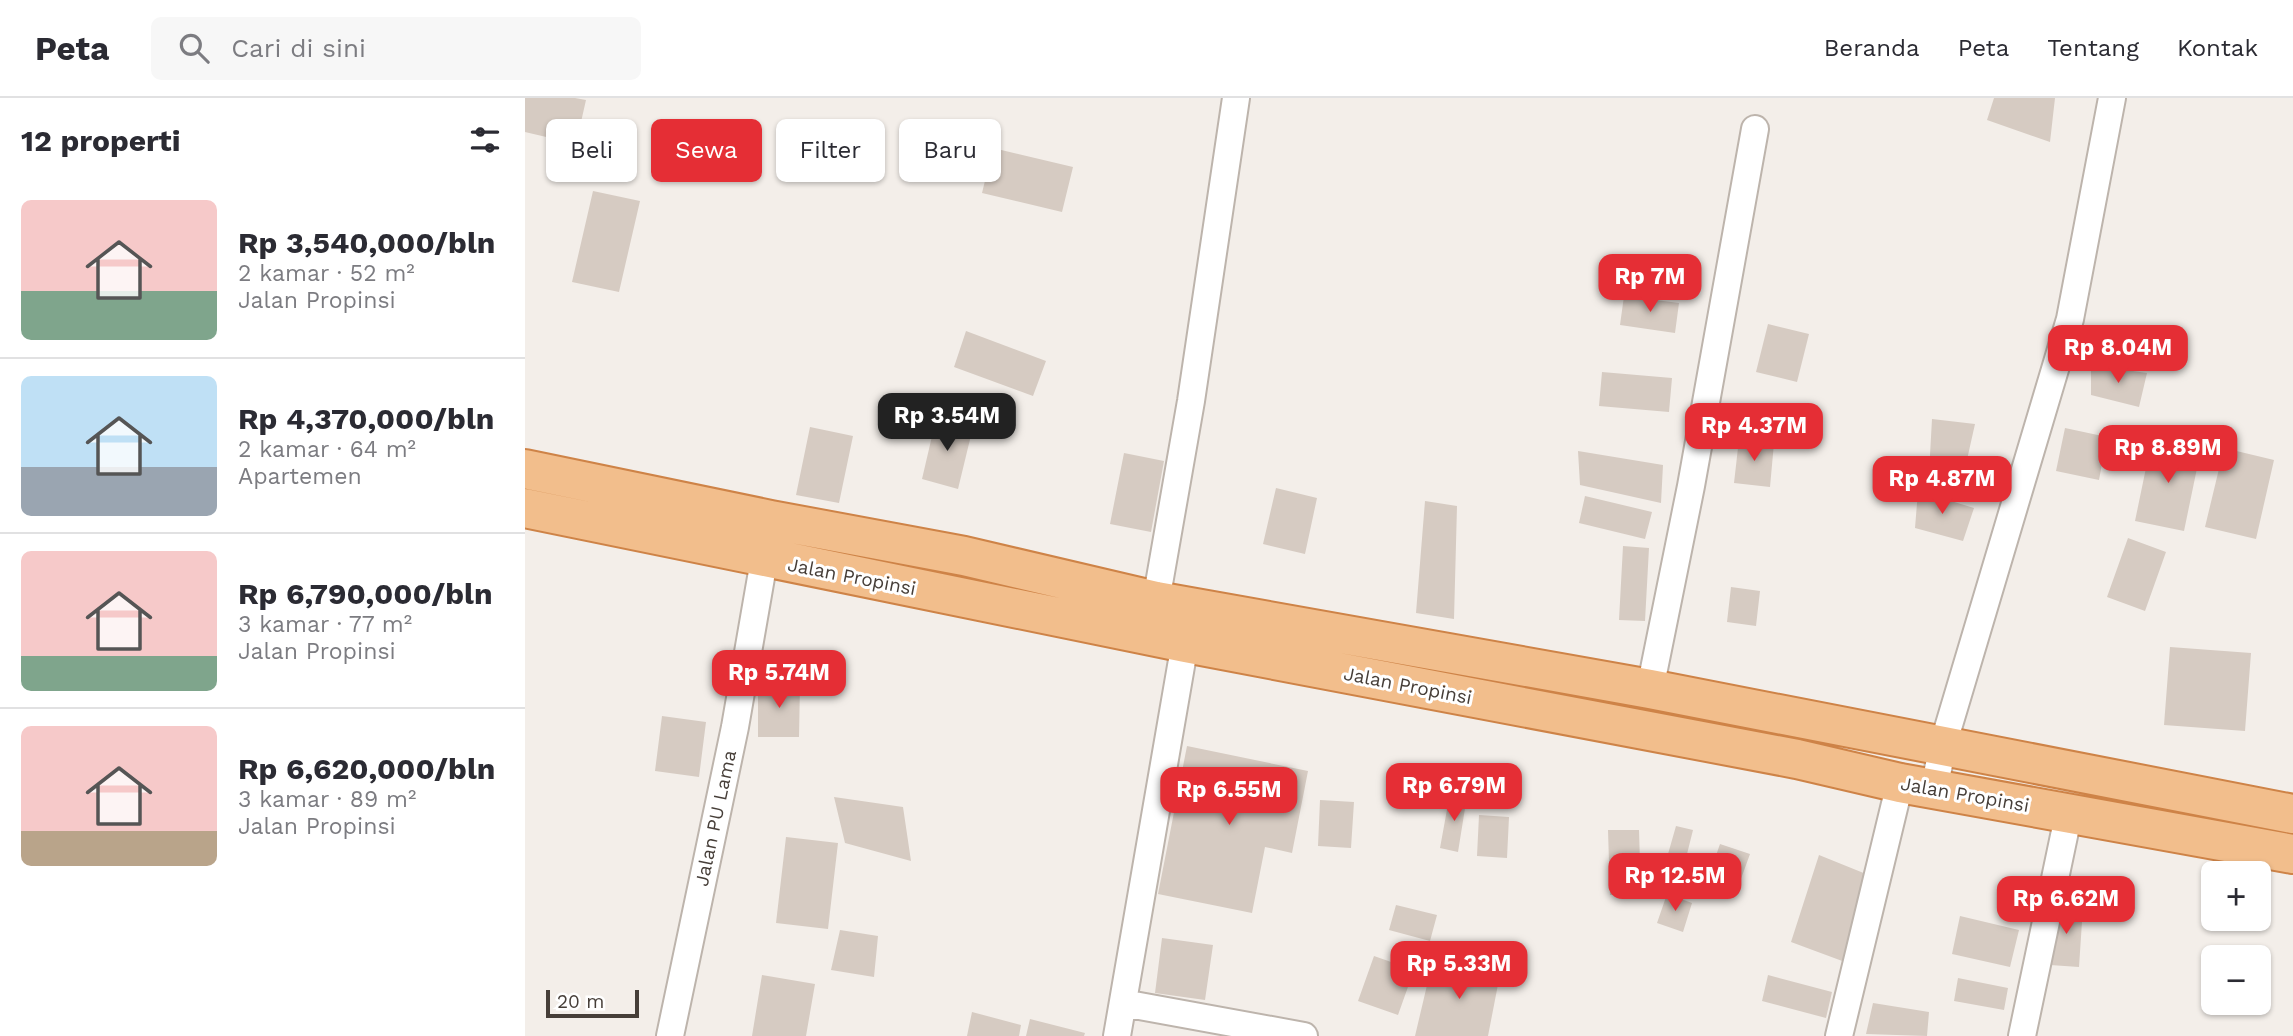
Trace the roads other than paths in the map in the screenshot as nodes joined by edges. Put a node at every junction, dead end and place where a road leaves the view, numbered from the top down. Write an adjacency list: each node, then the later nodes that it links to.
1 (1235, 98): 8 (street)
2 (2112, 98): 11 (street)
3 (1755, 129): 10 (street)
4 (525, 469): 6 (highway)
5 (525, 508): 7 (highway, Jalan Propinsi)
6 (771, 520): 7 (street, Jalan PU Lama); 8 (highway)
7 (764, 558): 9 (highway, Jalan Propinsi); 17 (street, Jalan PU Lama)
8 (1156, 601): 10 (highway)
9 (1185, 643): 12 (highway, Jalan Propinsi); 16 (street)
10 (1650, 689): 11 (highway)
11 (1943, 745): 12 (street); 14 (highway)
12 (1917, 786): 13 (highway, Jalan Propinsi); 20 (street)
13 (2069, 812): 15 (highway, Jalan Propinsi); 21 (street)
14 (2293, 814)
15 (2293, 854)
16 (1123, 1003): 18 (street); 19 (street)
17 (670, 1036)
18 (1117, 1036)
19 (1304, 1036)
20 (1839, 1036)
21 (2022, 1036)

